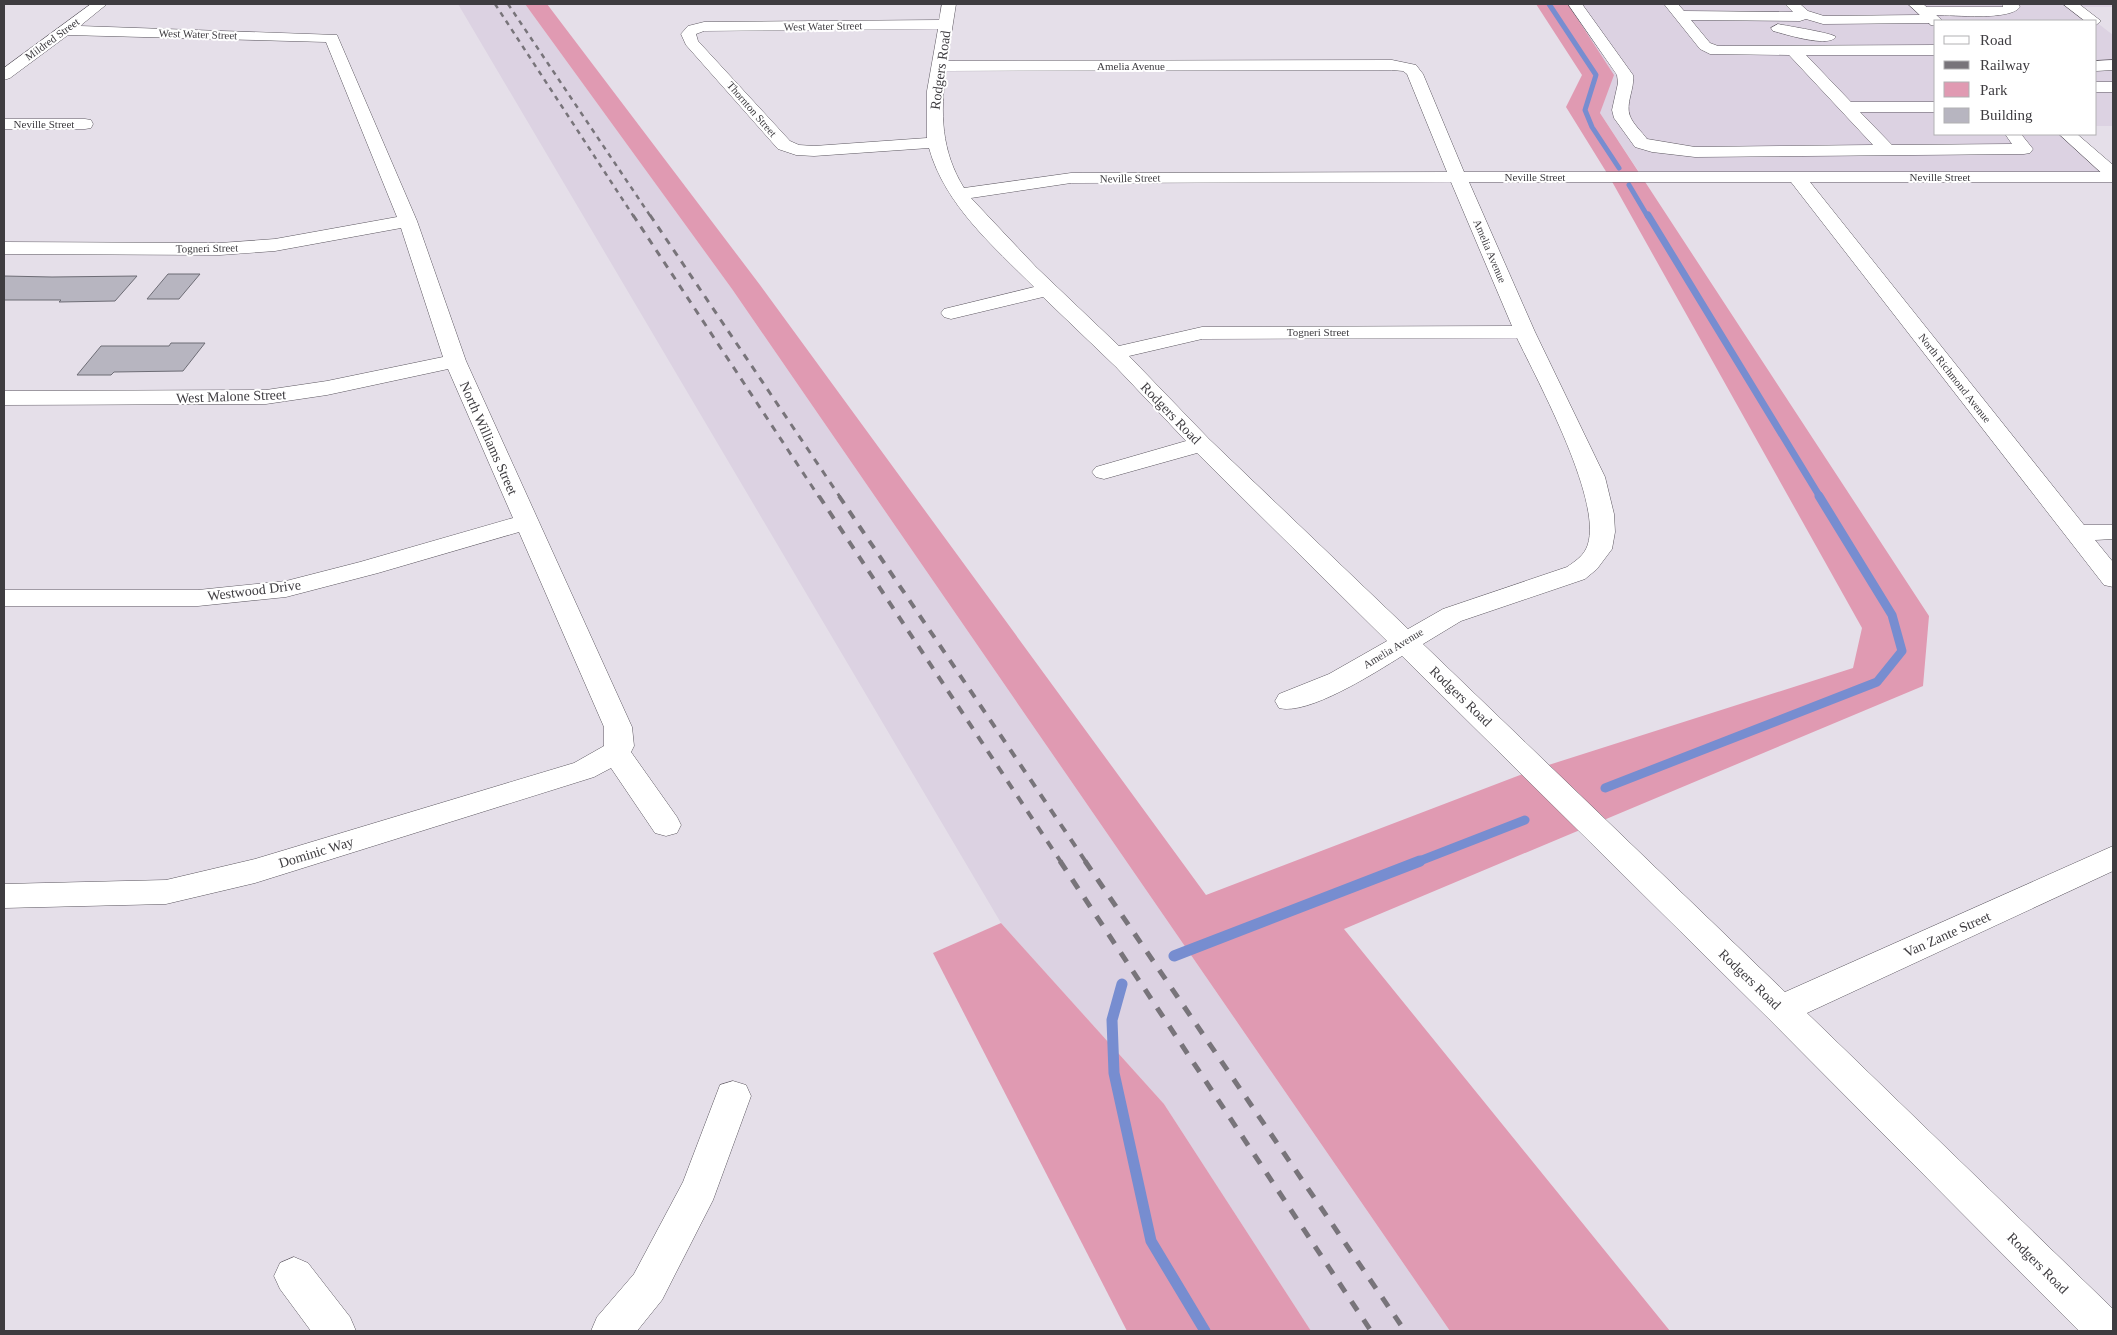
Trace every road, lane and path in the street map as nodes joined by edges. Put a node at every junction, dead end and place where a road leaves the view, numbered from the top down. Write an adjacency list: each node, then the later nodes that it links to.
1 (100, 4): 16 (street, Mildred Street)
2 (1576, 4): 34 (street)
3 (1792, 4): 10 (street)
4 (2009, 4): 6 (street)
5 (2070, 4): 12 (street)
6 (1968, 8): 9 (street); 11 (street)
7 (1675, 9): 13 (street); 15 (street)
8 (947, 14): 14 (street, West Water Street); 22 (street, Rodgers Road)
9 (1926, 14): 10 (street)
10 (1810, 18): 13 (street)
11 (1984, 20)
12 (2092, 20)
13 (1774, 22): 15 (street); 18 (street)
14 (699, 27): 33 (street, Thornton Street)
15 (1691, 29): 20 (street)
16 (64, 30): 17 (street, West Water Street); 24 (street, Mildred Street)
17 (332, 38): 39 (street, North Williams Street)
18 (1904, 50): 19 (street); 20 (street)
19 (1929, 50)
20 (1793, 51): 27 (street)
21 (2113, 65): 23 (street)
22 (940, 66): 33 (street, Rodgers Road); 36 (street, Amelia Avenue)
23 (2097, 66)
24 (4, 75)
25 (2097, 87): 26 (street)
26 (2113, 87)
27 (1846, 107): 28 (street); 34 (street)
28 (1934, 107)
29 (4, 124): 30 (street, Neville Street)
30 (85, 124)
31 (2014, 135): 34 (street)
32 (2067, 135): 35 (street)
33 (936, 142): 38 (street, Rodgers Road)
34 (1887, 150)
35 (2113, 175): 37 (street, Neville Street)
36 (1458, 177): 37 (street, Neville Street); 38 (street, Neville Street); 43 (street, Amelia Avenue)
37 (1798, 178): 51 (street, North Richmond Avenue)
38 (959, 194): 41 (street, Rodgers Road)
39 (408, 221): 40 (street, Togneri Street); 45 (street, North Williams Street)
40 (4, 248)
41 (1047, 290): 42 (street); 44 (street, Rodgers Road)
42 (951, 312)
43 (1525, 332): 44 (street, Togneri Street); 54 (street, Amelia Avenue)
44 (1114, 353): 47 (street, Rodgers Road)
45 (454, 361): 46 (street, West Malone Street); 49 (street, North Williams Street)
46 (4, 398)
47 (1202, 444): 48 (street); 54 (street, Rodgers Road)
48 (1104, 472)
49 (526, 522): 53 (street, Westwood Drive); 56 (street, North Williams Street)
50 (2113, 532): 51 (street)
51 (2077, 533): 52 (street, North Richmond Avenue)
52 (2113, 579)
53 (4, 598)
54 (1404, 641): 55 (street, Amelia Avenue); 60 (street, Rodgers Road)
55 (1289, 701)
56 (616, 753): 57 (street); 59 (street, Dominic Way)
57 (666, 825)
58 (2113, 858): 60 (street, Van Zante Street)
59 (4, 896)
60 (1781, 1009): 65 (street, Rodgers Road)
61 (733, 1096): 64 (street)
62 (294, 1276): 63 (street)
63 (336, 1331)
64 (611, 1331)
65 (2107, 1331)

